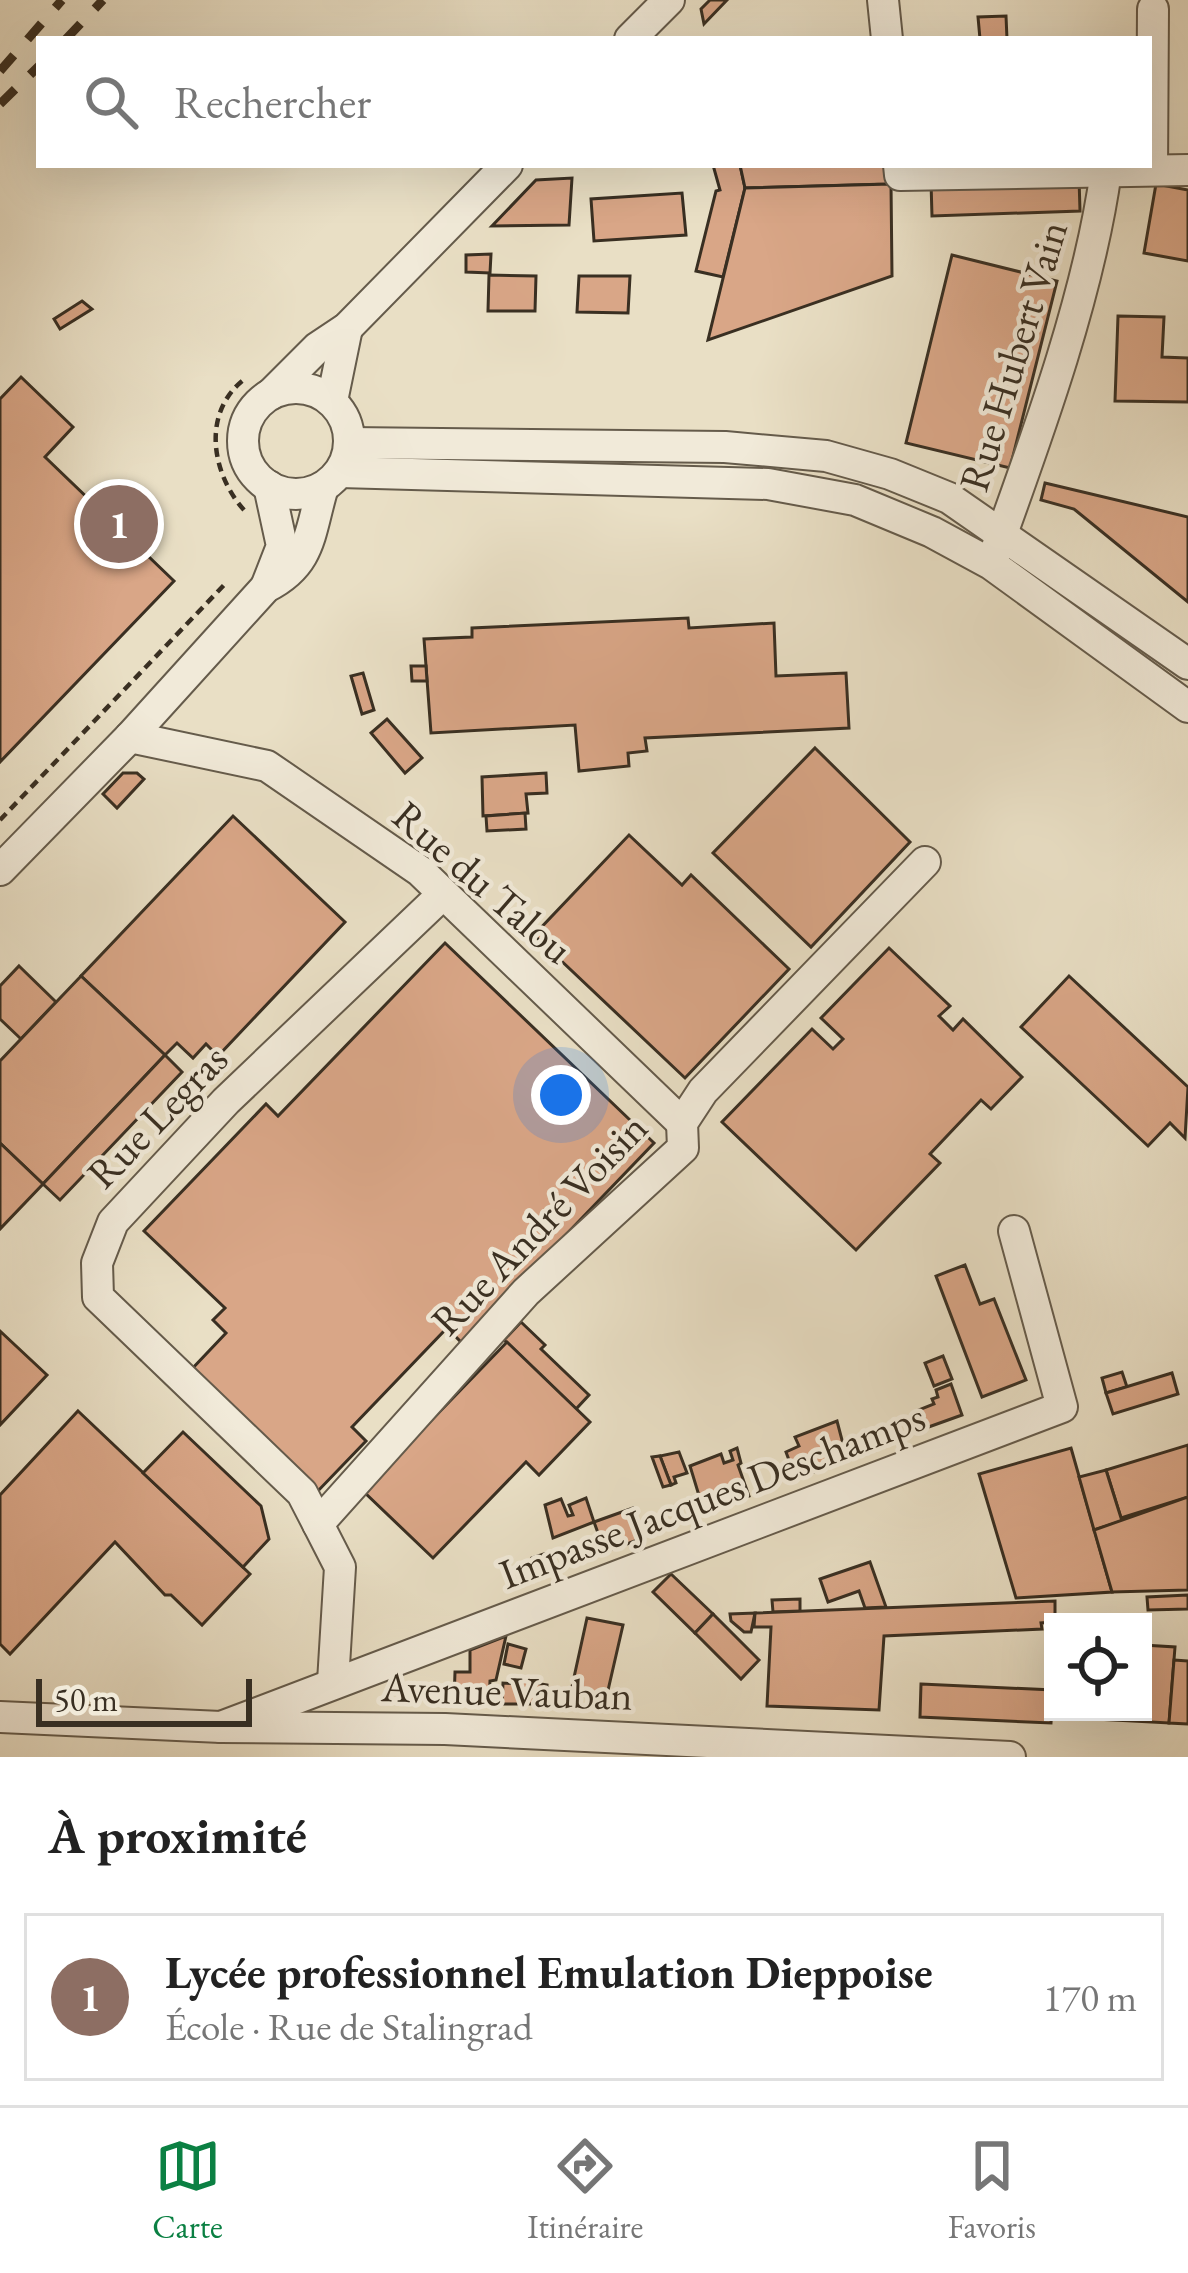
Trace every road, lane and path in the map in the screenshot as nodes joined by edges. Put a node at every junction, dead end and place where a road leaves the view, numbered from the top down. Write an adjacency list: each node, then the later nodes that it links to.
1 (669, 0): 4 (street)
2 (883, 0): 5 (street)
3 (1153, 9): 8 (street)
4 (633, 36)
5 (886, 36)
6 (504, 168): 11 (street)
7 (899, 168): 10 (street)
8 (1153, 170): 9 (street); 10 (street)
9 (1188, 170)
10 (1106, 171): 17 (street, Rue Hubert Vain)
11 (347, 328): 12 (street); 13 (street)
12 (263, 382): 13 (street); 15 (street); 16 (path)
13 (332, 401): 14 (street)
14 (337, 467): 15 (street); 17 (street); 18 (street); 20 (street)
15 (269, 486): 20 (street)
16 (246, 513)
17 (1002, 534): 18 (street, Rue Hubert Vain); 21 (street)
18 (991, 564): 22 (street)
19 (236, 573): 24 (path)
20 (266, 587): 23 (street)
21 (1188, 664)
22 (1188, 707)
23 (130, 737): 26 (street); 27 (street, Rue du Talou)
24 (0, 820)
25 (925, 862): 28 (street, Rue André Voisin)
26 (0, 870)
27 (443, 894): 28 (street, Rue du Talou); 30 (street, Rue Legras)
28 (682, 1123): 30 (street, Rue André Voisin)
29 (1014, 1231): 31 (street, Impasse Jacques Deschamps)
30 (318, 1524): 31 (street)
31 (333, 1682): 33 (street, Impasse Jacques Deschamps)
32 (0, 1717): 33 (street, Avenue Vauban)
33 (220, 1742): 34 (street, Avenue Vauban)
34 (444, 1743): 35 (street, Avenue Vauban)
35 (887, 1754): 36 (street, Avenue Vauban)
36 (975, 1756): 37 (street, Avenue Vauban)
37 (1010, 1757)

